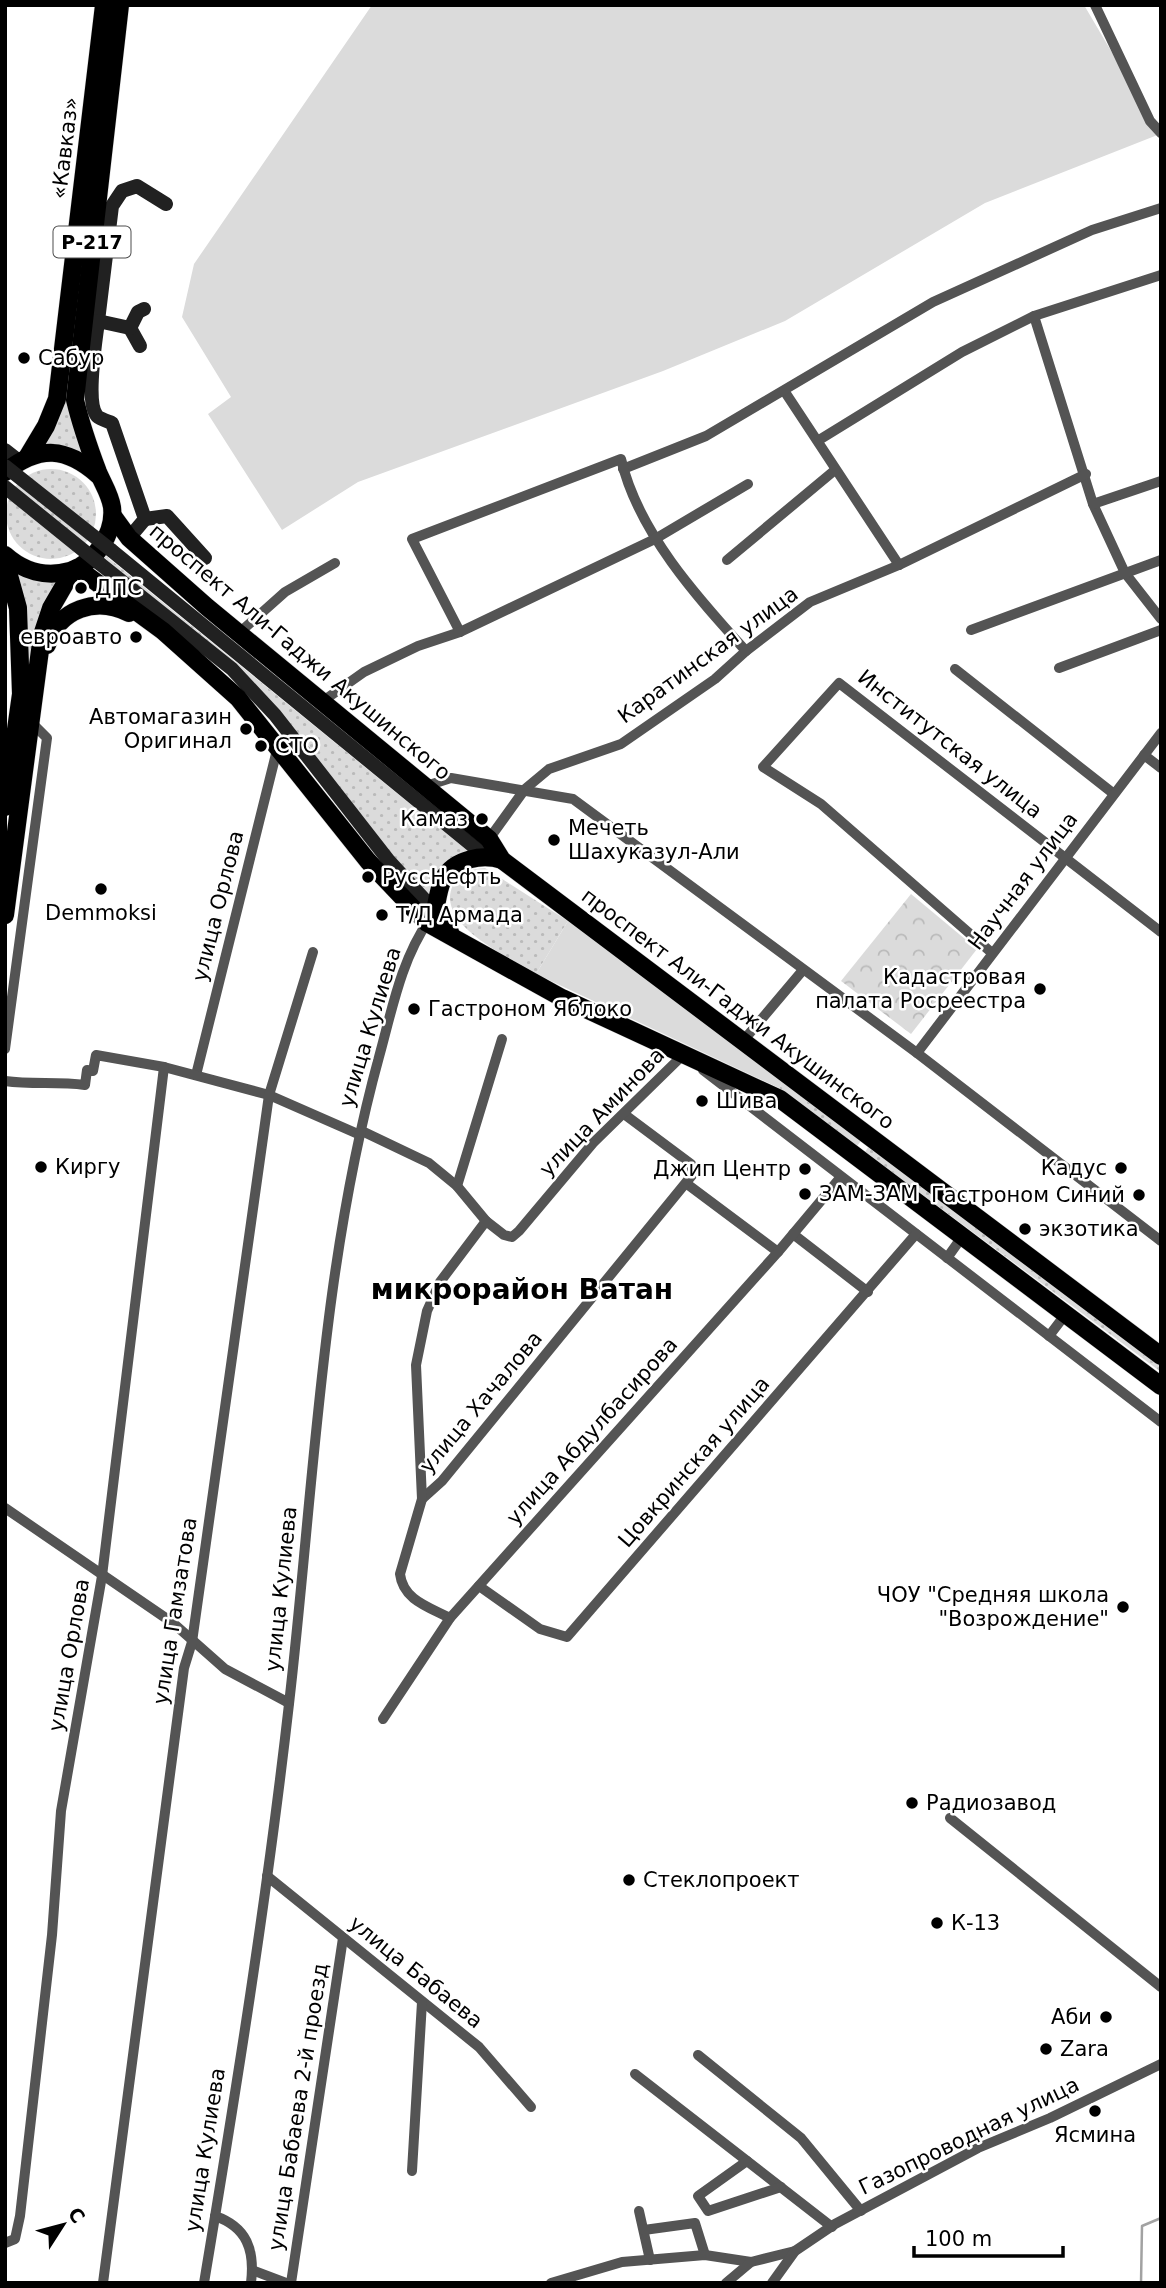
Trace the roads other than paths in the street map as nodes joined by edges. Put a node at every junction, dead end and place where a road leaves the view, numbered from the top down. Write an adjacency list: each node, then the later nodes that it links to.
1 (104, 5): 15 (highway, «Кавказ» / Р-217)
2 (120, 5): 19 (highway, Р-217)
3 (1095, 5): 4 (street)
4 (1160, 133)
5 (166, 204): 10 (main road)
6 (1161, 208): 13 (street)
7 (1161, 275): 9 (street)
8 (144, 309): 11 (main road)
9 (1034, 316): 14 (street); 18 (street)
10 (98, 321): 11 (main road); 25 (main road)
11 (130, 328): 12 (main road)
12 (140, 346)
13 (785, 392): 14 (street); 16 (street)
14 (819, 440): 17 (street)
15 (13, 461): 19 (highway); 58 (main road, bridge)
16 (623, 469): 27 (street); 41 (street)
17 (835, 470): 30 (street); 34 (street)
18 (1086, 474): 23 (street); 34 (street, Каратинская улица)
19 (100, 476): 24 (highway, Р-217)
20 (1161, 481): 23 (street)
21 (748, 484): 27 (street)
22 (5, 488): 61 (main road, bridge)
23 (1093, 504): 36 (street)
24 (113, 516): 26 (highway, проспект Али-Гаджи Акушинского); 35 (highway)
25 (145, 519): 26 (main road); 29 (main road)
26 (129, 538): 42 (highway, проспект Али-Гаджи Акушинского)
27 (655, 539): 41 (street); 43 (street)
28 (5, 555): 35 (highway)
29 (205, 558)
30 (727, 560)
31 (1161, 560): 36 (street)
32 (5, 561): 48 (highway)
33 (335, 563): 42 (street)
34 (899, 565): 43 (street, Каратинская улица)
35 (75, 569): 40 (highway); 46 (highway)
36 (1125, 573): 37 (street); 38 (street)
37 (1161, 619)
38 (971, 630)
39 (1161, 630): 44 (street)
40 (163, 631): 46 (highway); 50 (highway)
41 (460, 632): 47 (street)
42 (239, 633): 47 (highway, проспект Али-Гаджи Акушинского)
43 (746, 650): 55 (street, Каратинская улица)
44 (1059, 668)
45 (955, 669): 56 (street)
46 (36, 678): 48 (highway)
47 (323, 701): 54 (highway, проспект Али-Гаджи Акушинского)
48 (18, 719): 51 (highway); 60 (highway); 68 (street)
49 (1161, 733): 52 (street, Научная улица)
50 (278, 746): 61 (highway); 72 (street, улица Орлова)
51 (9, 749): 57 (highway)
52 (1144, 755): 53 (street); 56 (street, Научная улица)
53 (1161, 768)
54 (426, 786): 55 (street); 58 (highway, проспект Али-Гаджи Акушинского)
55 (526, 789): 58 (street, Каратинская улица); 65 (street)
56 (1114, 794): 59 (street, Научная улица)
57 (5, 807)
58 (487, 847): 61 (highway); 67 (highway, проспект Али-Гаджи Акушинского)
59 (1065, 857): 62 (street, Институтская улица); 64 (street, Научная улица); 64 (street, Институтская улица)
60 (5, 915)
61 (431, 917): 70 (highway); 77 (street, улица Кулиева)
62 (1161, 932)
63 (313, 952): 74 (street, улица Гамзатова)
64 (992, 953): 69 (street, Научная улица)
65 (803, 970): 67 (street); 69 (street)
66 (502, 1039): 81 (street)
67 (743, 1041): 76 (highway, проспект Али-Гаджи Акушинского)
68 (5, 1049)
69 (917, 1054): 86 (street)
70 (684, 1055): 75 (street, улица Аминова); 78 (highway); 79 (street)
71 (164, 1067): 72 (street); 73 (street); 97 (street, улица Орлова)
72 (196, 1075): 74 (street)
73 (5, 1081)
74 (269, 1095): 77 (street); 100 (street, улица Гамзатова)
75 (624, 1114): 80 (street, улица Хачалова); 82 (street, улица Аминова)
76 (866, 1133): 78 (highway); 92 (highway, проспект Али-Гаджи Акушинского)
77 (358, 1134): 81 (street); 101 (street, улица Кулиева)
78 (851, 1153): 85 (highway)
79 (840, 1178): 83 (street, улица Абдулбасирова); 84 (street)
80 (687, 1184): 87 (street); 95 (street, улица Хачалова)
81 (457, 1186): 82 (street)
82 (486, 1221): 95 (street)
83 (793, 1234): 87 (street, улица Абдулбасирова); 89 (street)
84 (916, 1234): 88 (street); 89 (street, Цовкринская улица)
85 (962, 1237): 88 (street); 90 (highway)
86 (1161, 1241)
87 (778, 1252): 98 (street, улица Абдулбасирова)
88 (947, 1258): 91 (street)
89 (868, 1292): 98 (street, Цовкринская улица)
90 (1065, 1315): 91 (street); 93 (highway)
91 (1049, 1336): 94 (street)
92 (1161, 1356)
93 (1161, 1386)
94 (1161, 1422)
95 (422, 1499): 99 (street)
96 (5, 1508): 97 (street)
97 (102, 1576): 100 (street); 120 (street, улица Орлова)
98 (479, 1586): 99 (street, улица Абдулбасирова)
99 (450, 1618): 102 (street, улица Абдулбасирова)
100 (191, 1642): 101 (street); 126 (street, улица Гамзатова)
101 (289, 1703): 104 (street, улица Кулиева)
102 (383, 1719)
103 (950, 1818): 106 (street)
104 (267, 1876): 105 (street, улица Бабаева); 117 (street, улица Кулиева)
105 (343, 1938): 107 (street, улица Бабаева); 129 (street, улица Бабаева 2-й проезд)
106 (1161, 1987)
107 (422, 2002): 111 (street, улица Бабаева); 113 (street)
108 (698, 2055): 115 (street)
109 (1161, 2064): 115 (street, Газопроводная улица)
110 (635, 2074): 112 (street)
111 (531, 2107)
112 (747, 2161): 114 (street); 114 (street)
113 (412, 2171)
114 (781, 2188): 118 (street)
115 (861, 2210): 118 (street, Газопроводная улица)
116 (639, 2211): 119 (street)
117 (215, 2216): 125 (street); 127 (street, улица Кулиева)
118 (832, 2227): 121 (street, Газопроводная улица)
119 (643, 2230): 122 (street); 123 (street)
120 (5, 2243)
121 (795, 2251): 124 (street); 132 (street, Газопроводная улица)
122 (705, 2255): 123 (street); 124 (street)
123 (650, 2260): 130 (street)
124 (751, 2262): 131 (street)
125 (252, 2270): 128 (street); 129 (street)
126 (103, 2283)
127 (204, 2283)
128 (251, 2283)
129 (289, 2283)
130 (551, 2283)
131 (726, 2283)
132 (772, 2283)

